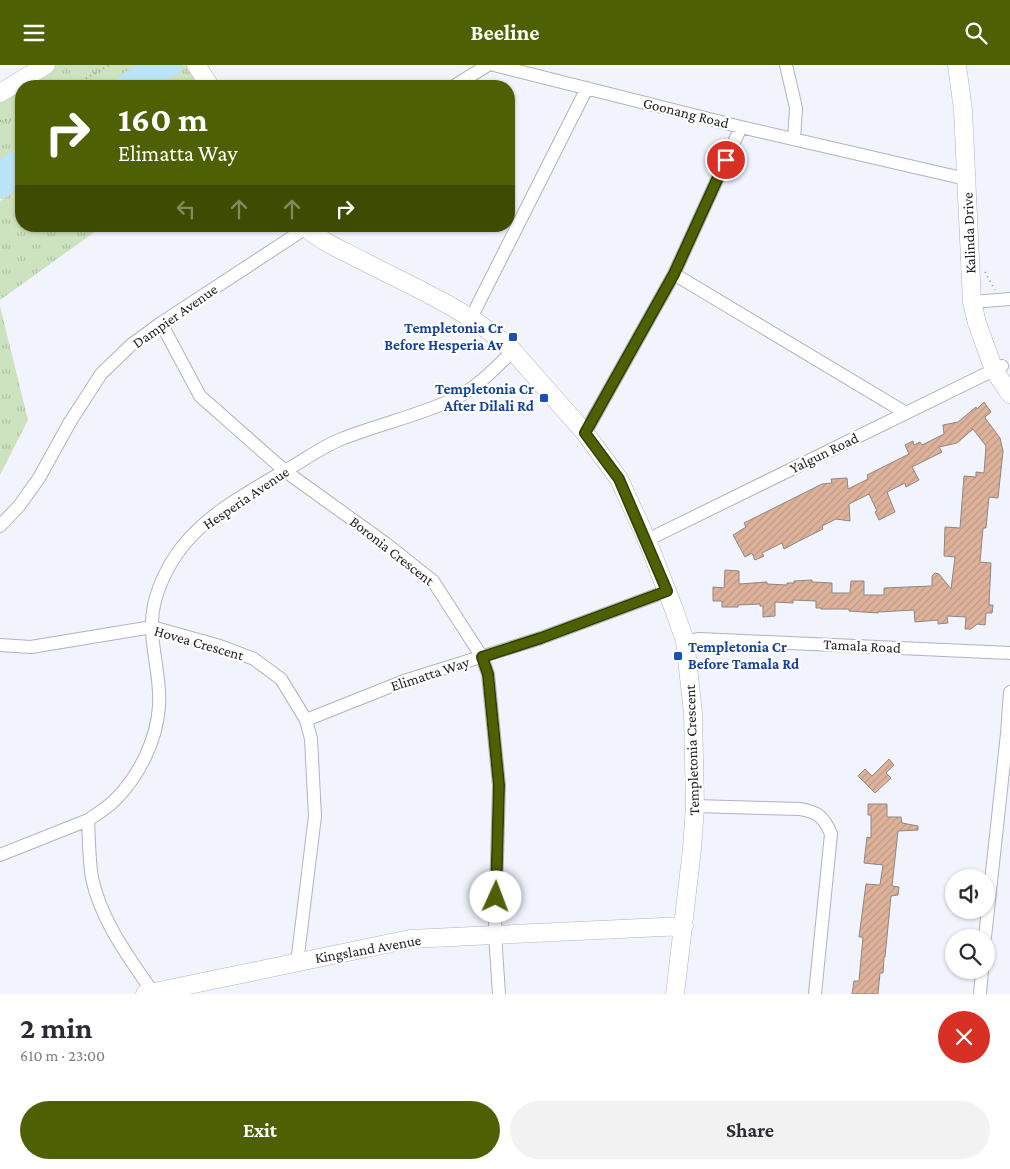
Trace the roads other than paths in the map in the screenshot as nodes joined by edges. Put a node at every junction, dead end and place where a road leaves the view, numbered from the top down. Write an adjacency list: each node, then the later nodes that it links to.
1 (46, 65): 12 (street)
2 (154, 65): 13 (main road)
3 (173, 65): 14 (main road)
4 (196, 65): 15 (street)
5 (207, 65): 16 (street)
6 (488, 65): 17 (street)
7 (494, 65): 11 (street, Goonang Road)
8 (786, 65): 22 (street)
9 (957, 65): 25 (street, Kalinda Drive)
10 (966, 65): 34 (street, Kalinda Drive)
11 (536, 71): 19 (street, Goonang Road)
12 (21, 80)
13 (131, 80)
14 (150, 80)
15 (206, 80)
16 (216, 80)
17 (464, 80)
18 (15, 84): 20 (street)
19 (588, 89): 21 (street, Goonang Road); 30 (street)
20 (0, 93)
21 (741, 127): 22 (street, Goonang Road); 32 (street)
22 (794, 139): 25 (street, Goonang Road)
23 (15, 161): 24 (main road)
24 (0, 171)
25 (966, 179): 34 (street, Kalinda Drive)
26 (15, 180): 27 (main road)
27 (0, 189)
28 (298, 232): 36 (street, Dampier Avenue)
29 (313, 232): 35 (street, Templetonia Crescent)
30 (515, 232)
31 (515, 232): 35 (street)
32 (674, 274): 40 (street); 41 (street)
33 (1010, 299): 34 (street)
34 (982, 301): 38 (street, Kalinda Drive)
35 (471, 318): 37 (street, Templetonia Crescent)
36 (161, 323): 42 (street, Boronia Crescent); 43 (street, Dampier Avenue)
37 (513, 351): 41 (street, Templetonia Crescent); 42 (street, Hesperia Avenue)
38 (1002, 371): 39 (street, Kalinda Drive); 40 (street, Yalgun Road)
39 (1010, 393)
40 (906, 413): 44 (street, Yalgun Road)
41 (585, 433): 44 (street, Templetonia Crescent)
42 (285, 471): 46 (street, Hesperia Avenue); 50 (street, Boronia Crescent)
43 (0, 526)
44 (646, 540): 45 (street, Templetonia Crescent)
45 (667, 591): 47 (street, Templetonia Crescent); 50 (street, Elimatta Way)
46 (152, 627): 48 (street, Hovea Crescent); 52 (street, Hovea Crescent); 55 (street, Hesperia Avenue)
47 (685, 641): 49 (street, Tamala Road); 54 (street, Templetonia Crescent)
48 (0, 645)
49 (1010, 653)
50 (482, 657): 52 (street, Elimatta Way); 59 (street, Boronia Crescent)
51 (1010, 692): 53 (street)
52 (306, 720): 60 (street, Hovea Crescent)
53 (1008, 734): 58 (street)
54 (695, 806): 57 (street, Templetonia Crescent); 65 (street)
55 (88, 820): 56 (street, Hesperia Avenue); 62 (street)
56 (0, 855)
57 (684, 926): 59 (street, Kingsland Avenue); 64 (street, Templetonia Crescent)
58 (986, 929)
59 (495, 934): 60 (street, Kingsland Avenue); 63 (street, Boronia Crescent)
60 (297, 963): 62 (street, Kingsland Avenue)
61 (981, 979): 66 (street)
62 (151, 993)
63 (499, 994)
64 (675, 994)
65 (815, 994)
66 (980, 994)

